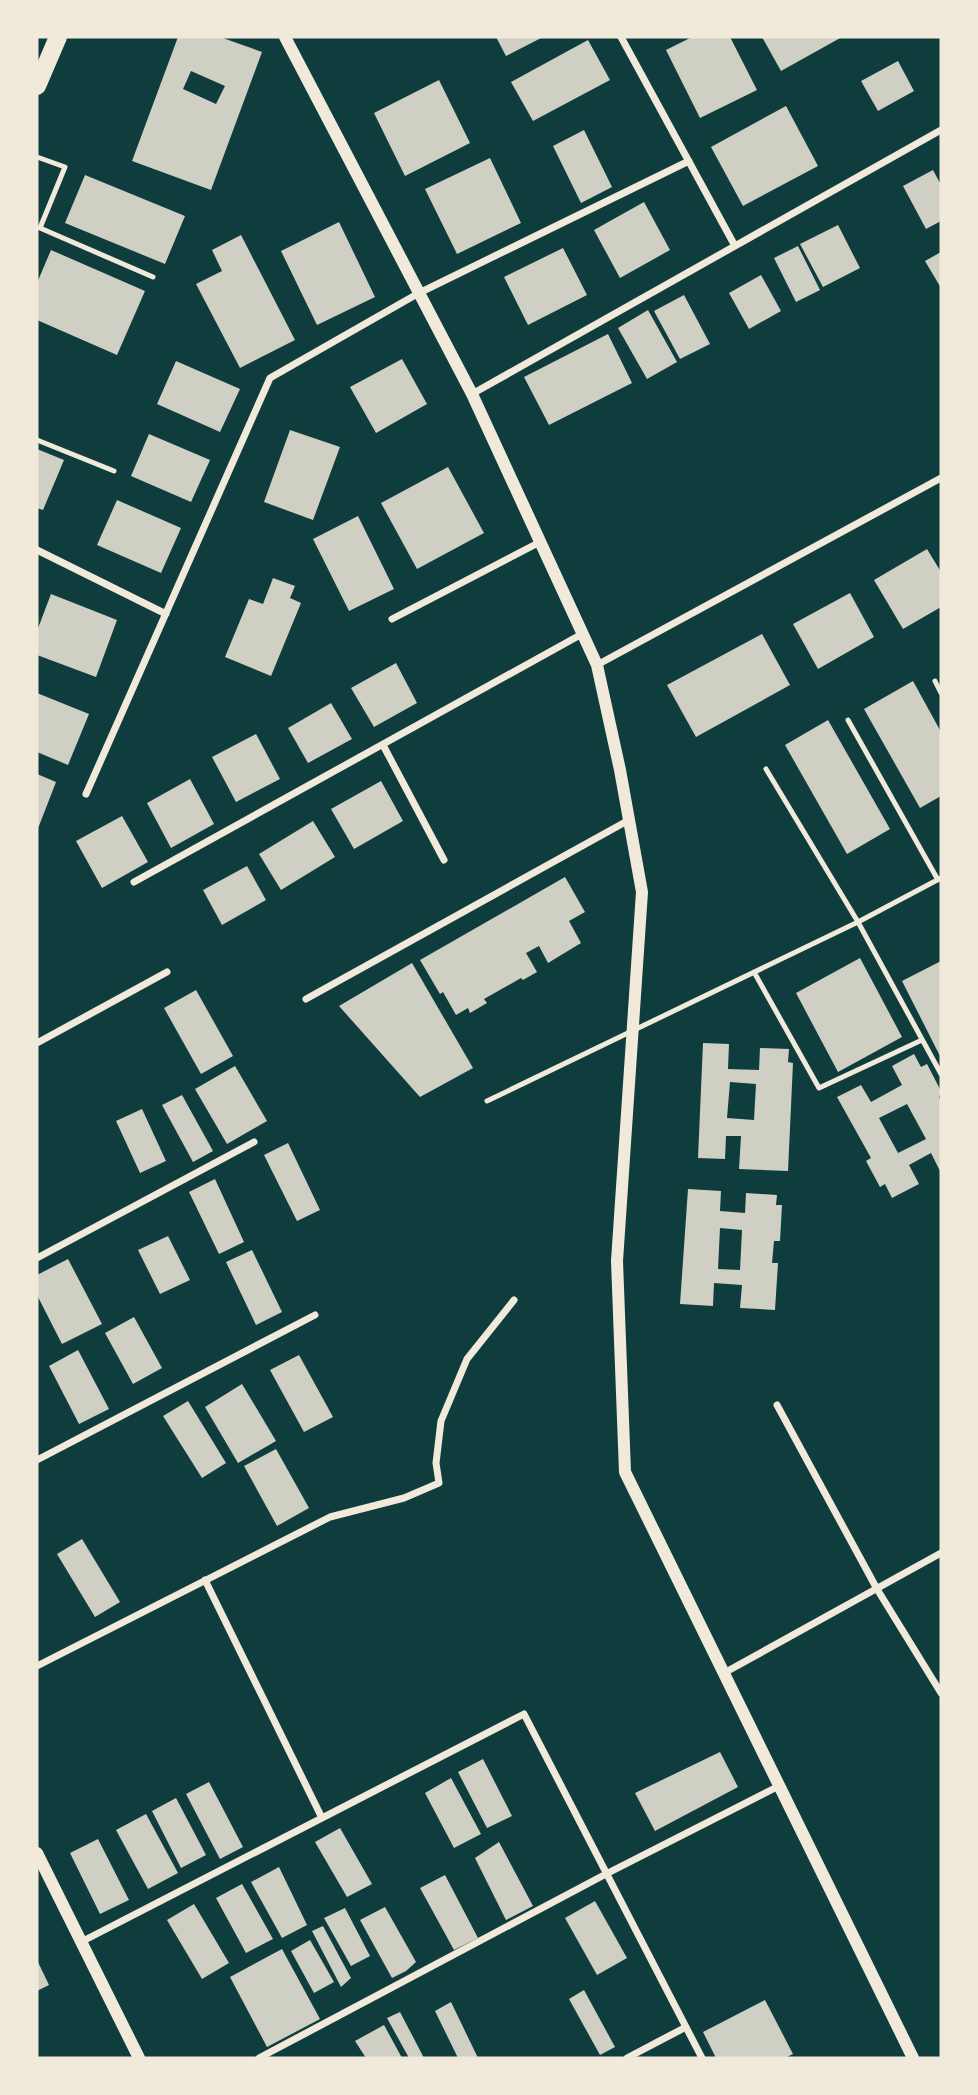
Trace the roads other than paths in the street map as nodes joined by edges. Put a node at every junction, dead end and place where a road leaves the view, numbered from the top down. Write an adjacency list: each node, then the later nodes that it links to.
1 (58, 37): 4 (main road)
2 (285, 37): 10 (street)
3 (623, 37): 7 (street)
4 (37, 86)
5 (941, 130): 8 (street)
6 (37, 157): 9 (lane)
7 (689, 161): 8 (street); 10 (street)
8 (735, 246): 11 (street)
9 (152, 277)
10 (419, 293): 11 (street); 17 (street)
11 (472, 394): 15 (street)
12 (37, 440): 13 (lane)
13 (114, 471)
14 (941, 478): 20 (street)
15 (540, 542): 18 (street); 19 (street)
16 (37, 550): 17 (street)
17 (166, 614): 26 (street)
18 (392, 619)
19 (582, 634): 20 (street); 24 (street)
20 (597, 665): 27 (street)
21 (935, 681): 22 (lane)
22 (941, 692)
23 (848, 720): 29 (lane)
24 (383, 745): 28 (street); 30 (street)
25 (766, 769): 31 (lane)
26 (86, 794)
27 (629, 820): 34 (street); 35 (street)
28 (444, 860)
29 (939, 879): 31 (lane)
30 (134, 882)
31 (858, 922): 33 (lane); 36 (lane)
32 (167, 972): 37 (street)
33 (754, 972): 35 (lane); 36 (lane)
34 (306, 999)
35 (633, 1030): 39 (lane); 50 (street)
36 (922, 1040): 38 (lane)
37 (37, 1043)
38 (941, 1074)
39 (486, 1101)
40 (254, 1142): 41 (street)
41 (37, 1258)
42 (514, 1300): 47 (street)
43 (315, 1315): 45 (street)
44 (777, 1405): 48 (street)
45 (37, 1460)
46 (941, 1553): 48 (street)
47 (205, 1580): 49 (street); 53 (street)
48 (877, 1589): 50 (street); 51 (street)
49 (37, 1666)
50 (724, 1673): 52 (street)
51 (941, 1693)
52 (779, 1786): 55 (street); 62 (street)
53 (322, 1818): 55 (street); 56 (street)
54 (37, 1853): 56 (street)
55 (606, 1874): 57 (street); 59 (street)
56 (81, 1942): 58 (street)
57 (685, 2027): 60 (street); 61 (street)
58 (139, 2058)
59 (259, 2058)
60 (627, 2058)
61 (702, 2058)
62 (913, 2058)

